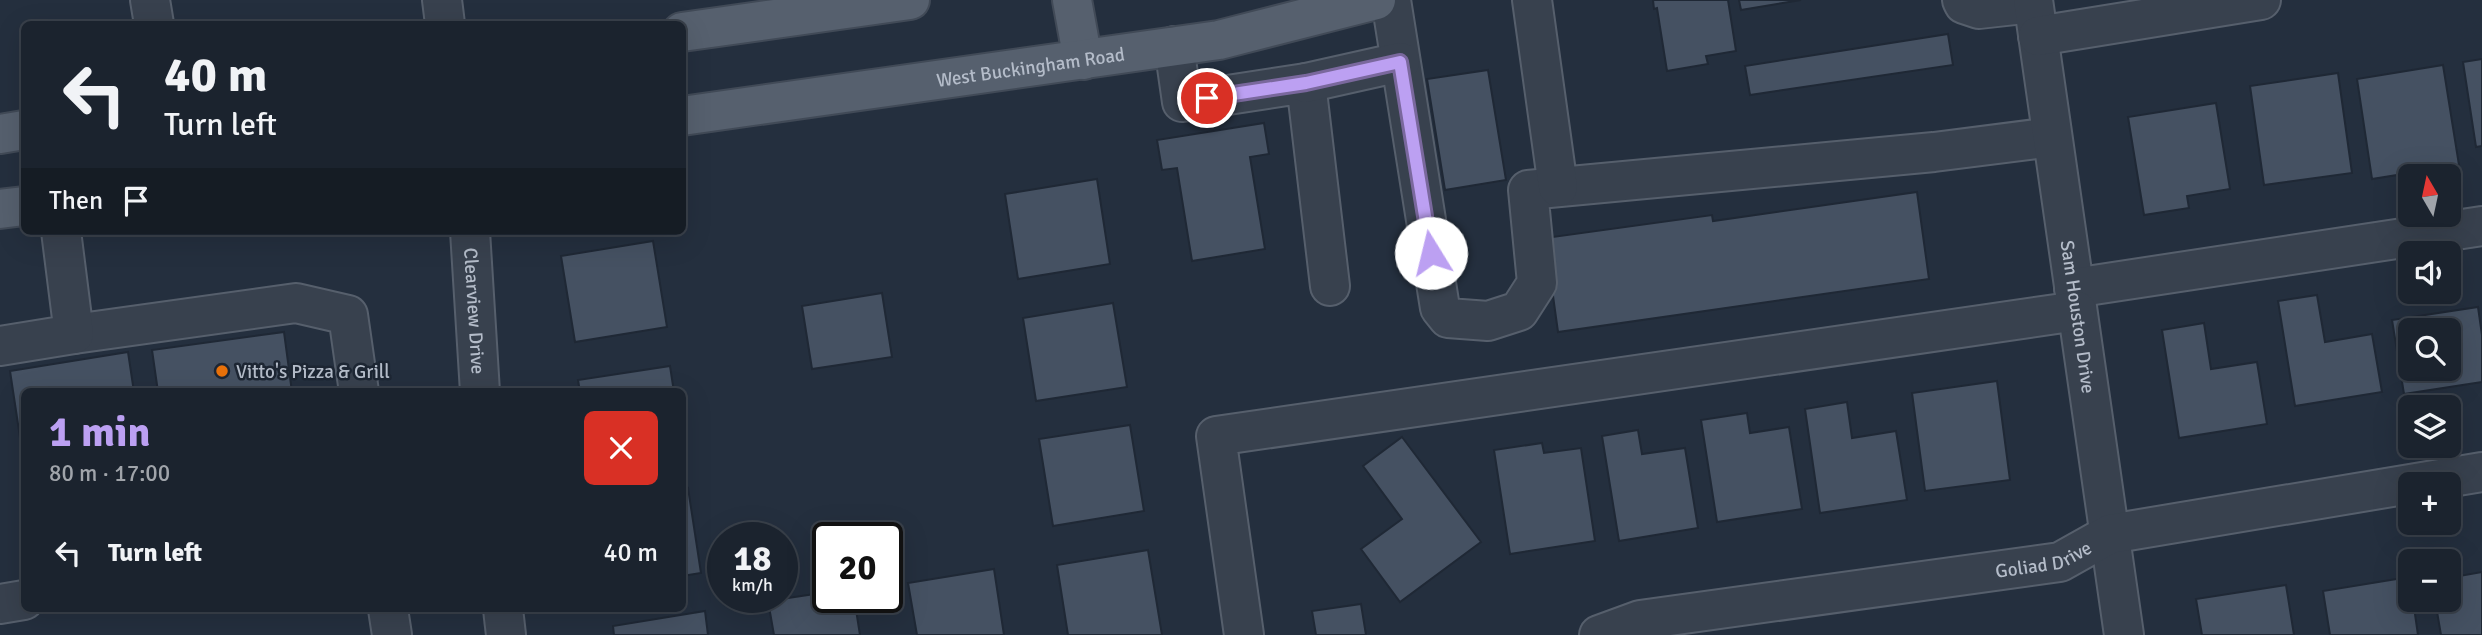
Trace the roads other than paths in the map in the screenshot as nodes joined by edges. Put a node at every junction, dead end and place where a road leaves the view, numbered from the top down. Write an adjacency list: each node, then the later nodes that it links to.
1 (150, 0): 11 (street)
2 (442, 0): 12 (street)
3 (909, 0): 13 (main road)
4 (1072, 0): 15 (main road)
5 (1376, 0): 14 (main road, West Buckingham Road)
6 (1391, 0): 16 (street)
7 (1532, 0): 22 (street)
8 (1962, 0): 10 (street)
9 (2262, 0): 10 (street)
10 (2035, 13): 21 (street, Sam Houston Drive)
11 (154, 21)
12 (445, 21)
13 (686, 31)
14 (1174, 46): 15 (main road, West Buckingham Road); 17 (street)
15 (1083, 60): 18 (main road, West Buckingham Road)
16 (1400, 62): 17 (street); 22 (street)
17 (1306, 83): 28 (street)
18 (686, 115)
19 (21, 130): 20 (main road)
20 (0, 134)
21 (2052, 137): 22 (street); 29 (street, Sam Houston Drive)
22 (1558, 187)
23 (21, 206): 24 (main road)
24 (0, 209)
25 (2482, 226): 29 (street)
26 (62, 235): 30 (street)
27 (470, 235): 33 (street, Clearview Drive)
28 (1331, 286)
29 (2076, 300): 35 (street, Sam Houston Drive); 42 (street)
30 (74, 334): 31 (street); 32 (street)
31 (0, 346)
32 (358, 388)
33 (480, 388)
34 (2482, 472): 35 (street, Goliad Drive)
35 (2110, 534): 43 (street, Goliad Drive); 44 (street, Sam Houston Drive)
36 (21, 600): 37 (street)
37 (0, 604)
38 (388, 612): 40 (street)
39 (503, 612): 41 (street)
40 (392, 635)
41 (506, 635)
42 (1244, 635)
43 (1599, 635)
44 (2124, 635)

